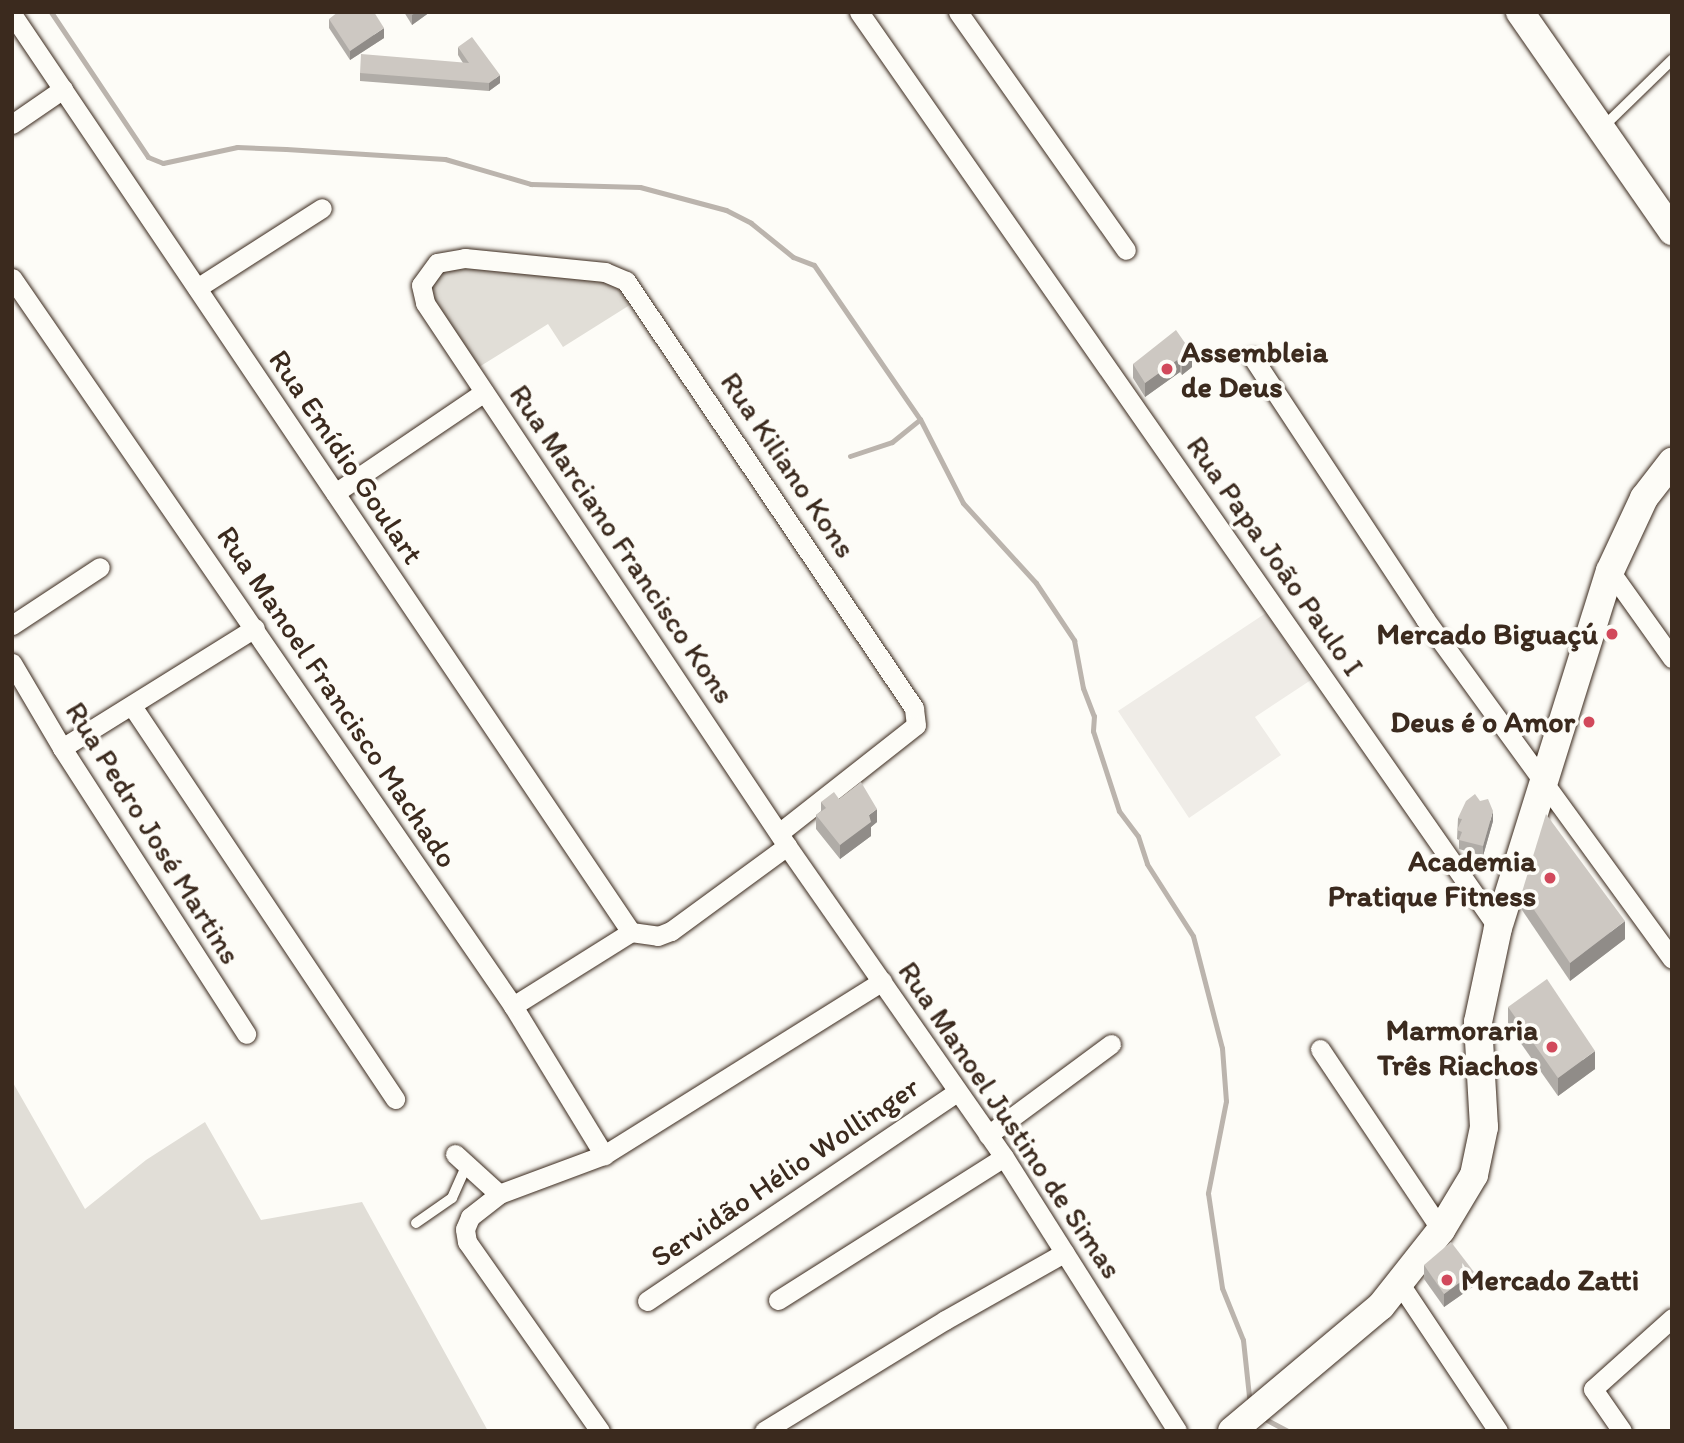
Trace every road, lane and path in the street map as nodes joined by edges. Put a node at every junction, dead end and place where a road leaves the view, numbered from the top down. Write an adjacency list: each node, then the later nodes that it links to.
1 (859, 12): 29 (street, Rua Papa João Paulo I)
2 (958, 12): 11 (street)
3 (1520, 12): 8 (main road)
4 (12, 14): 6 (street, Rua Emídio Goulart)
5 (1672, 60): 8 (lane)
6 (63, 89): 7 (street); 14 (street, Rua Emídio Goulart)
7 (12, 124)
8 (1601, 129): 10 (main road)
9 (322, 208): 14 (street)
10 (1672, 231)
11 (1126, 250)
12 (12, 278): 22 (street, Rua Manoel Francisco Machado)
13 (421, 285): 16 (street, Rua Marciano Francisco Kons); 28 (street, Rua Kiliano Kons)
14 (197, 288): 18 (street, Rua Emídio Goulart)
15 (1253, 358): 27 (street)
16 (484, 392): 18 (street); 28 (street, Rua Marciano Francisco Kons)
17 (1672, 461): 20 (main road)
18 (335, 493): 30 (street, Rua Emídio Goulart)
19 (100, 567): 21 (street)
20 (1610, 571): 23 (street); 27 (main road)
21 (12, 625)
22 (255, 628): 25 (street); 33 (street, Rua Manoel Francisco Machado)
23 (1672, 659)
24 (12, 663): 26 (street, Rua Pedro José Martins)
25 (132, 706): 26 (street); 38 (street)
26 (62, 748): 34 (street, Rua Pedro José Martins)
27 (1542, 780): 29 (main road); 31 (street)
28 (783, 839): 30 (street); 32 (street, Rua Manoel Justino de Simas)
29 (1497, 928): 45 (main road)
30 (631, 932): 33 (street)
31 (1672, 959)
32 (882, 981): 37 (street, Rua Manoel Justino de Simas); 40 (street)
33 (513, 1006): 40 (street, Rua Manoel Francisco Machado)
34 (246, 1034)
35 (1111, 1044): 39 (street)
36 (1320, 1049): 45 (street)
37 (957, 1092): 39 (street, Rua Manoel Justino de Simas); 49 (street, Servidão Hélio Wollinger)
38 (395, 1099)
39 (988, 1135): 41 (street, Rua Manoel Justino de Simas)
40 (604, 1155): 43 (street)
41 (1004, 1157): 46 (street, Rua Manoel Justino de Simas); 48 (street)
42 (461, 1160): 43 (street); 44 (lane)
43 (499, 1194): 51 (street)
44 (416, 1223)
45 (1441, 1230): 47 (main road)
46 (1064, 1254): 52 (street); 53 (street, Rua Manoel Justino de Simas)
47 (1400, 1284): 54 (main road); 55 (street)
48 (778, 1300)
49 (647, 1301)
50 (1672, 1318): 56 (street)
51 (600, 1431)
52 (764, 1431)
53 (1177, 1431)
54 (1232, 1431)
55 (1498, 1431)
56 (1622, 1431)

